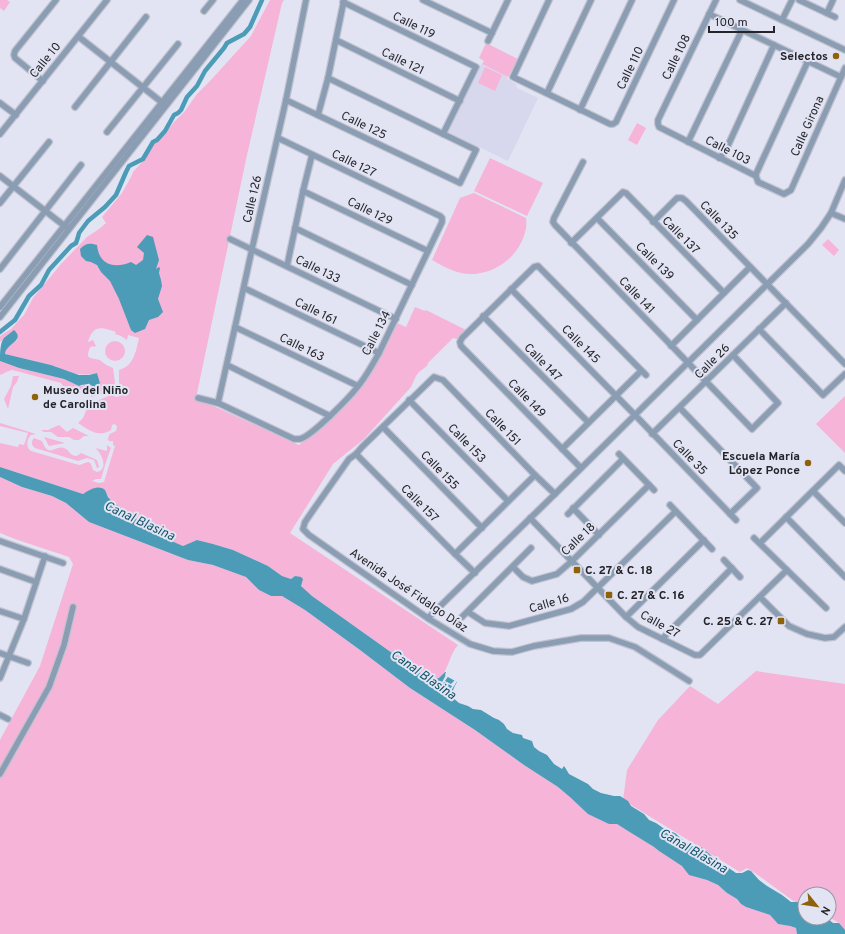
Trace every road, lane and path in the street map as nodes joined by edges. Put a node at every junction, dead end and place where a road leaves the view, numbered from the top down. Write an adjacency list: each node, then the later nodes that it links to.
1 (56, 0): 38 (street)
2 (107, 0): 27 (street, Calle 10)
3 (213, 0): 19 (street)
4 (243, 0): 44 (street)
5 (249, 0): 44 (street)
6 (306, 0): 41 (street, Calle 126)
7 (423, 0): 26 (street)
8 (508, 0): 26 (street)
9 (549, 0): 40 (street, Calle 110)
10 (591, 0): 40 (street)
11 (632, 0): 46 (street)
12 (674, 0): 46 (street, Calle 110)
13 (716, 0): 21 (street, Calle 108)
14 (740, 0): 24 (street)
15 (792, 0): 24 (street)
16 (799, 0): 20 (street)
17 (833, 0): 20 (street)
18 (344, 1): 28 (street); 42 (street, Calle 119)
19 (204, 11)
20 (826, 13): 23 (street)
21 (709, 14): 25 (street); 49 (street, Calle 108)
22 (146, 17): 34 (street)
23 (835, 17)
24 (782, 20): 32 (street)
25 (742, 30): 31 (street); 55 (street)
26 (492, 33): 29 (street)
27 (79, 37): 34 (street); 38 (street, Calle 10)
28 (336, 40): 37 (street); 42 (street, Calle 121)
29 (488, 41)
30 (178, 44): 39 (street)
31 (774, 45): 33 (street); 57 (street)
32 (845, 50)
33 (808, 61): 36 (street); 61 (street)
34 (111, 62): 39 (street); 45 (street)
35 (845, 68): 36 (street, Calle Girona)
36 (841, 77): 65 (street, Calle Girona)
37 (328, 78): 48 (street); 52 (street)
38 (43, 81): 47 (street, Calle 10)
39 (143, 88): 44 (street); 50 (street)
40 (546, 93): 46 (street, Calle 110)
41 (286, 100): 48 (street, Calle 125); 53 (street, Calle 126)
42 (460, 101): 52 (street)
43 (0, 103): 47 (street)
44 (164, 104): 73 (street)
45 (75, 107)
46 (580, 110)
47 (16, 115): 51 (street, Calle 10)
48 (318, 115): 52 (street, Calle 125)
49 (658, 124): 55 (street, Calle 103)
50 (107, 132)
51 (0, 134)
52 (443, 134)
53 (278, 138): 56 (street, Calle 127); 77 (street, Calle 126)
54 (49, 142): 63 (street)
55 (688, 142): 57 (street, Calle 103)
56 (312, 155): 64 (street); 67 (street, Calle 127)
57 (719, 158): 61 (street, Calle 103)
58 (583, 162): 76 (street, Calle 141)
59 (81, 165): 68 (street)
60 (0, 176): 63 (street)
61 (756, 176): 65 (street, Calle 103)
62 (845, 180): 69 (street)
63 (13, 186): 66 (street); 68 (street)
64 (303, 191): 74 (street); 78 (street, Calle 129)
65 (787, 192)
66 (0, 203)
67 (422, 207): 78 (street, Calle 134)
68 (45, 211): 73 (street); 81 (street)
69 (831, 213): 71 (street); 82 (street)
70 (597, 218): 72 (street, Calle 137); 76 (street); 92 (street, Calle 139)
71 (845, 219)
72 (653, 222): 80 (street, Calle 135); 86 (street, Calle 137)
73 (67, 228): 88 (street); 90 (street)
74 (295, 228): 79 (street); 83 (street)
75 (230, 239): 77 (street, Calle 133)
76 (571, 243): 95 (street, Calle 141)
77 (252, 249): 79 (street, Calle 133); 84 (street, Calle 126)
78 (428, 251): 83 (street, Calle 134)
79 (287, 266): 91 (street, Calle 133)
80 (750, 267): 82 (street, Calle 135); 86 (street)
81 (0, 269)
82 (768, 284): 87 (street, Calle 135); 98 (street)
83 (412, 285): 91 (street, Calle 134)
84 (244, 288): 93 (street, Calle 126); 96 (street, Calle 161)
85 (511, 289): 89 (street); 101 (street); 106 (street, Calle 145)
86 (724, 293): 92 (street)
87 (786, 303): 94 (street, Calle 26); 99 (street, Calle 135)
88 (0, 307)
89 (483, 316): 113 (street, Calle 147); 116 (street, Calle 149)
90 (0, 317)
91 (396, 319): 96 (street, Calle 134)
92 (697, 320): 95 (street)
93 (236, 327): 100 (street, Calle 126); 105 (street, Calle 163)
94 (759, 329): 97 (street, Calle 26); 102 (street)
95 (671, 346): 98 (street, Calle 141)
96 (379, 353): 105 (street, Calle 134)
97 (733, 355): 104 (street, Calle 26); 104 (street, Calle 141)
98 (688, 363): 104 (street, Calle 141); 111 (street)
99 (845, 364)
100 (227, 365): 109 (street, Calle 126); 112 (street)
101 (641, 371): 103 (street); 106 (street)
102 (845, 374)
103 (646, 375)
104 (706, 381): 110 (street, Calle 26)
105 (358, 386): 112 (street, Calle 134)
106 (615, 396): 111 (street, Calle 145); 113 (street)
107 (198, 398): 109 (street)
108 (409, 400): 114 (street); 122 (street, Calle 151); 127 (street, Calle 153)
109 (218, 403): 112 (street, Calle 134)
110 (680, 408): 115 (street, Calle 26); 132 (street)
111 (635, 415): 115 (street, Calle 35); 120 (street)
112 (330, 416)
113 (588, 422): 116 (street)
114 (383, 427): 117 (street); 137 (street, Calle 155)
115 (652, 434): 132 (street, Calle 35)
116 (562, 449): 120 (street, Calle 149)
117 (356, 454): 145 (street, Calle 157); 166 (street, Avenida José Fidalgo Díaz)
118 (619, 454): 119 (street)
119 (623, 459): 123 (street); 129 (street)
120 (581, 468): 126 (street)
121 (845, 471): 125 (street)
122 (535, 475): 126 (street, Calle 151); 127 (street)
123 (649, 485): 124 (street); 138 (street, Calle 18)
124 (654, 490)
125 (813, 491): 133 (street); 136 (street)
126 (555, 494): 134 (street)
127 (508, 502): 137 (street)
128 (670, 505): 130 (street)
129 (573, 508): 131 (street); 138 (street)
130 (675, 512): 140 (street); 158 (street, Calle 16)
131 (568, 514)
132 (730, 514): 135 (street, Calle 35)
133 (786, 517): 142 (street); 155 (street)
134 (530, 518): 148 (street, Calle 27); 154 (street)
135 (736, 520)
136 (845, 524)
137 (482, 528): 145 (street)
138 (599, 535): 148 (street, Calle 18)
139 (754, 538): 142 (street)
140 (704, 540): 144 (street); 165 (street)
141 (0, 541): 146 (street)
142 (760, 543): 153 (street)
143 (531, 548): 150 (street)
144 (712, 549)
145 (455, 554): 154 (street, Calle 157)
146 (45, 556): 149 (street); 157 (street)
147 (724, 560): 151 (street)
148 (572, 561): 150 (street, Calle 18); 158 (street, Calle 27)
149 (64, 563)
150 (513, 567): 163 (street)
151 (732, 568): 156 (street); 169 (street)
152 (0, 570): 157 (street)
153 (787, 570): 159 (street, Calle 27); 161 (street)
154 (475, 572): 166 (street)
155 (845, 576)
156 (740, 577)
157 (36, 582): 167 (street)
158 (598, 588): 163 (street, Calle 16); 165 (street, Calle 27)
159 (760, 597): 168 (street); 169 (street, Calle 27)
160 (73, 607): 177 (street)
161 (826, 608)
162 (0, 611): 167 (street)
163 (468, 612): 164 (street)
164 (462, 617)
165 (626, 617): 169 (street, Calle 27)
166 (428, 618): 174 (street, Avenida José Fidalgo Díaz)
167 (24, 619): 171 (street)
168 (845, 627)
169 (662, 639)
170 (0, 653): 171 (street)
171 (9, 656): 172 (street); 173 (street)
172 (28, 663)
173 (0, 678)
174 (689, 681)
175 (0, 714): 176 (street)
176 (8, 719)
177 (0, 774)

